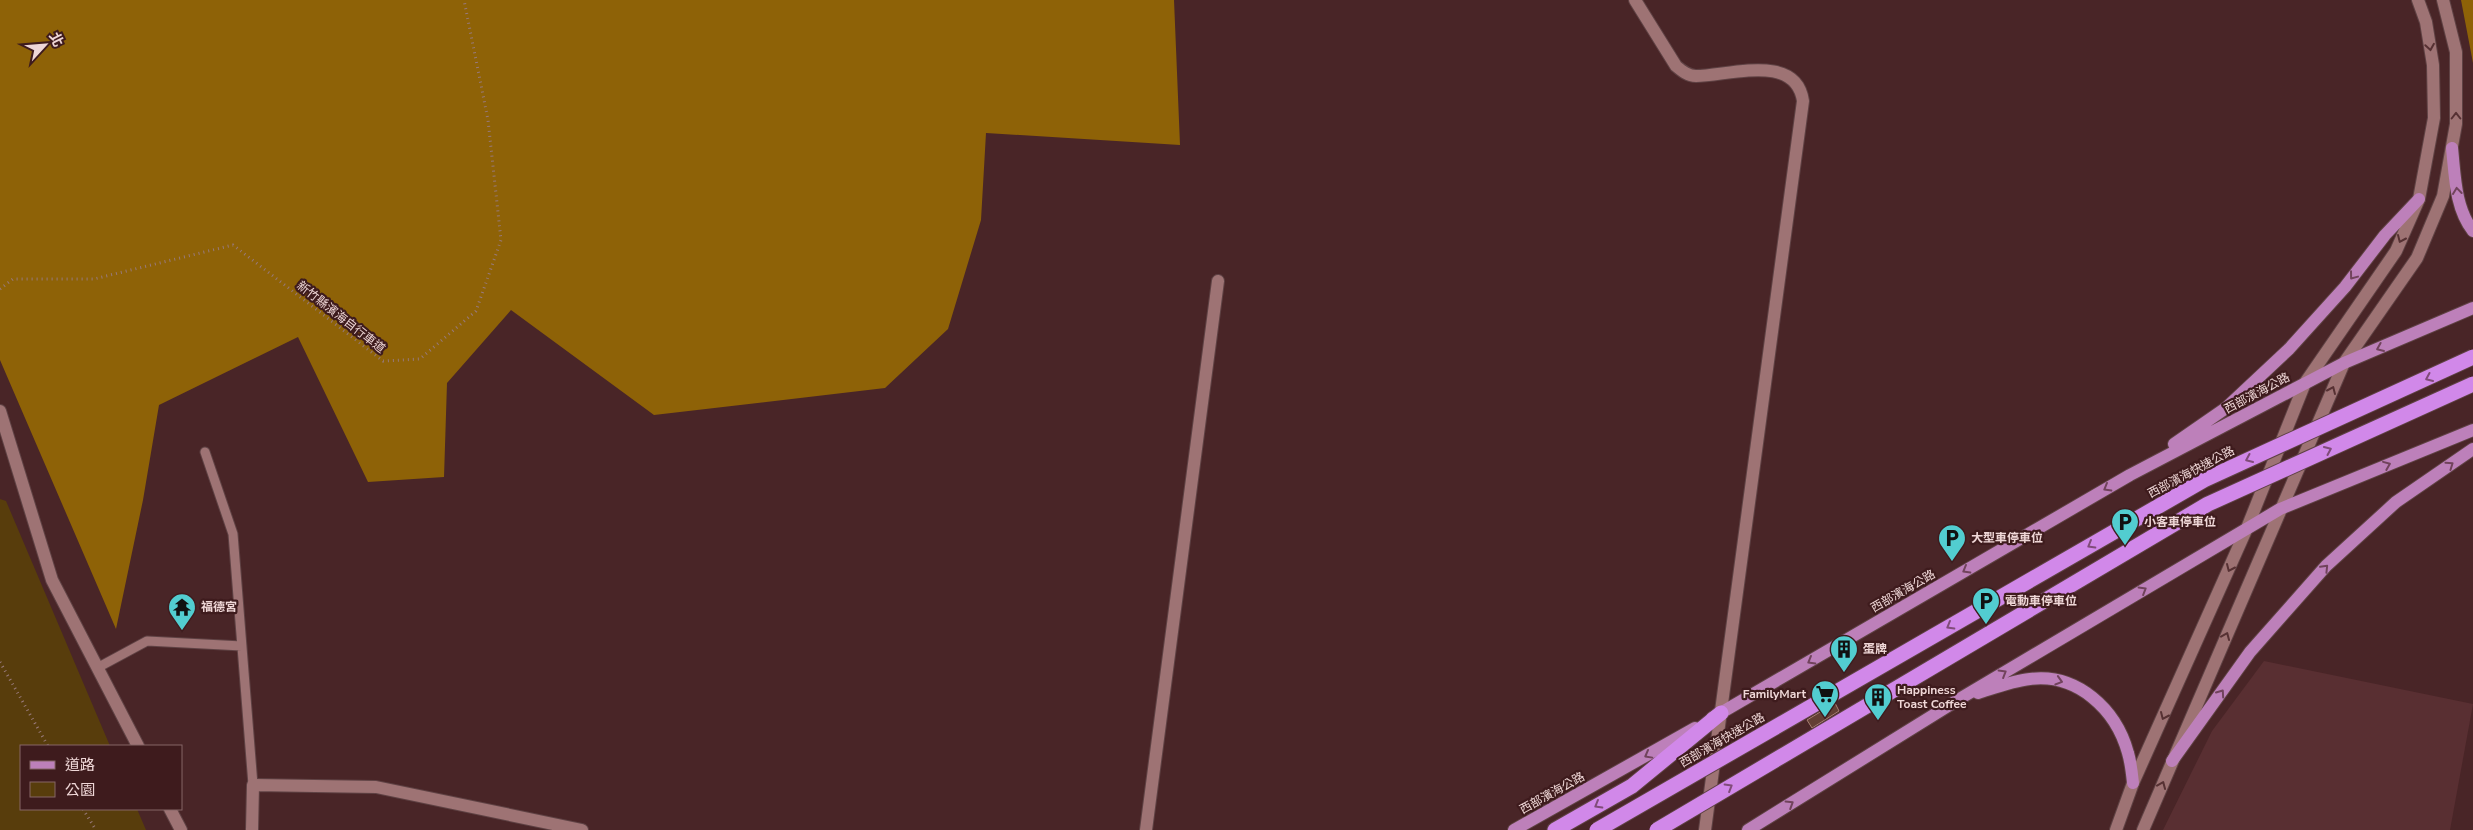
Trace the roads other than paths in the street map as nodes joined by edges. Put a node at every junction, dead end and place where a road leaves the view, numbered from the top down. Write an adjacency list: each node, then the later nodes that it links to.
1 (1635, 0): 23 (street)
2 (2418, 0): 5 (street, one-way to 5)
3 (2443, 0): 4 (street, one-way to 3)
4 (2452, 148): 6 (main road, one-way to 4); 10 (street)
5 (2418, 200): 11 (street, one-way to 11); 17 (main road, one-way to 17)
6 (2473, 231)
7 (1218, 281): 32 (street)
8 (2473, 308): 10 (main road, 西部濱海公路, one-way to 10)
9 (2473, 357): 35 (highway, 西部濱海快速公路, one-way to 35, bridge)
10 (2344, 363): 11 (main road, 西部濱海公路); 18 (street, one-way to 10)
11 (2304, 383): 17 (main road, 西部濱海公路); 19 (street)
12 (2473, 384): 36 (highway, one-way to 12, bridge)
13 (0, 411): 21 (street)
14 (2473, 430): 18 (main road, one-way to 14)
15 (2473, 449): 25 (main road, one-way to 15)
16 (205, 452): 20 (lane)
17 (2130, 475): 23 (main road, 西部濱海公路, one-way to 23)
18 (2280, 509): 19 (main road); 25 (street, one-way to 18)
19 (2247, 528): 22 (main road, one-way to 19); 26 (street, one-way to 26)
20 (242, 646): 21 (lane); 27 (lane)
21 (97, 668): 24 (street)
22 (1961, 698): 26 (main road, one-way to 26); 38 (main road, one-way to 22)
23 (1721, 714): 33 (main road, 西部濱海公路, one-way to 33); 34 (highway, one-way to 34); 37 (street)
24 (137, 745)
25 (2172, 761): 40 (street, one-way to 25)
26 (2134, 783): 39 (street)
27 (253, 785): 30 (street); 31 (street)
28 (171, 810): 29 (street)
29 (181, 830)
30 (252, 830)
31 (582, 830)
32 (1146, 830)
33 (1514, 830)
34 (1555, 830)
35 (1597, 830)
36 (1657, 830)
37 (1705, 830)
38 (1748, 830)
39 (2116, 830)
40 (2143, 830)

